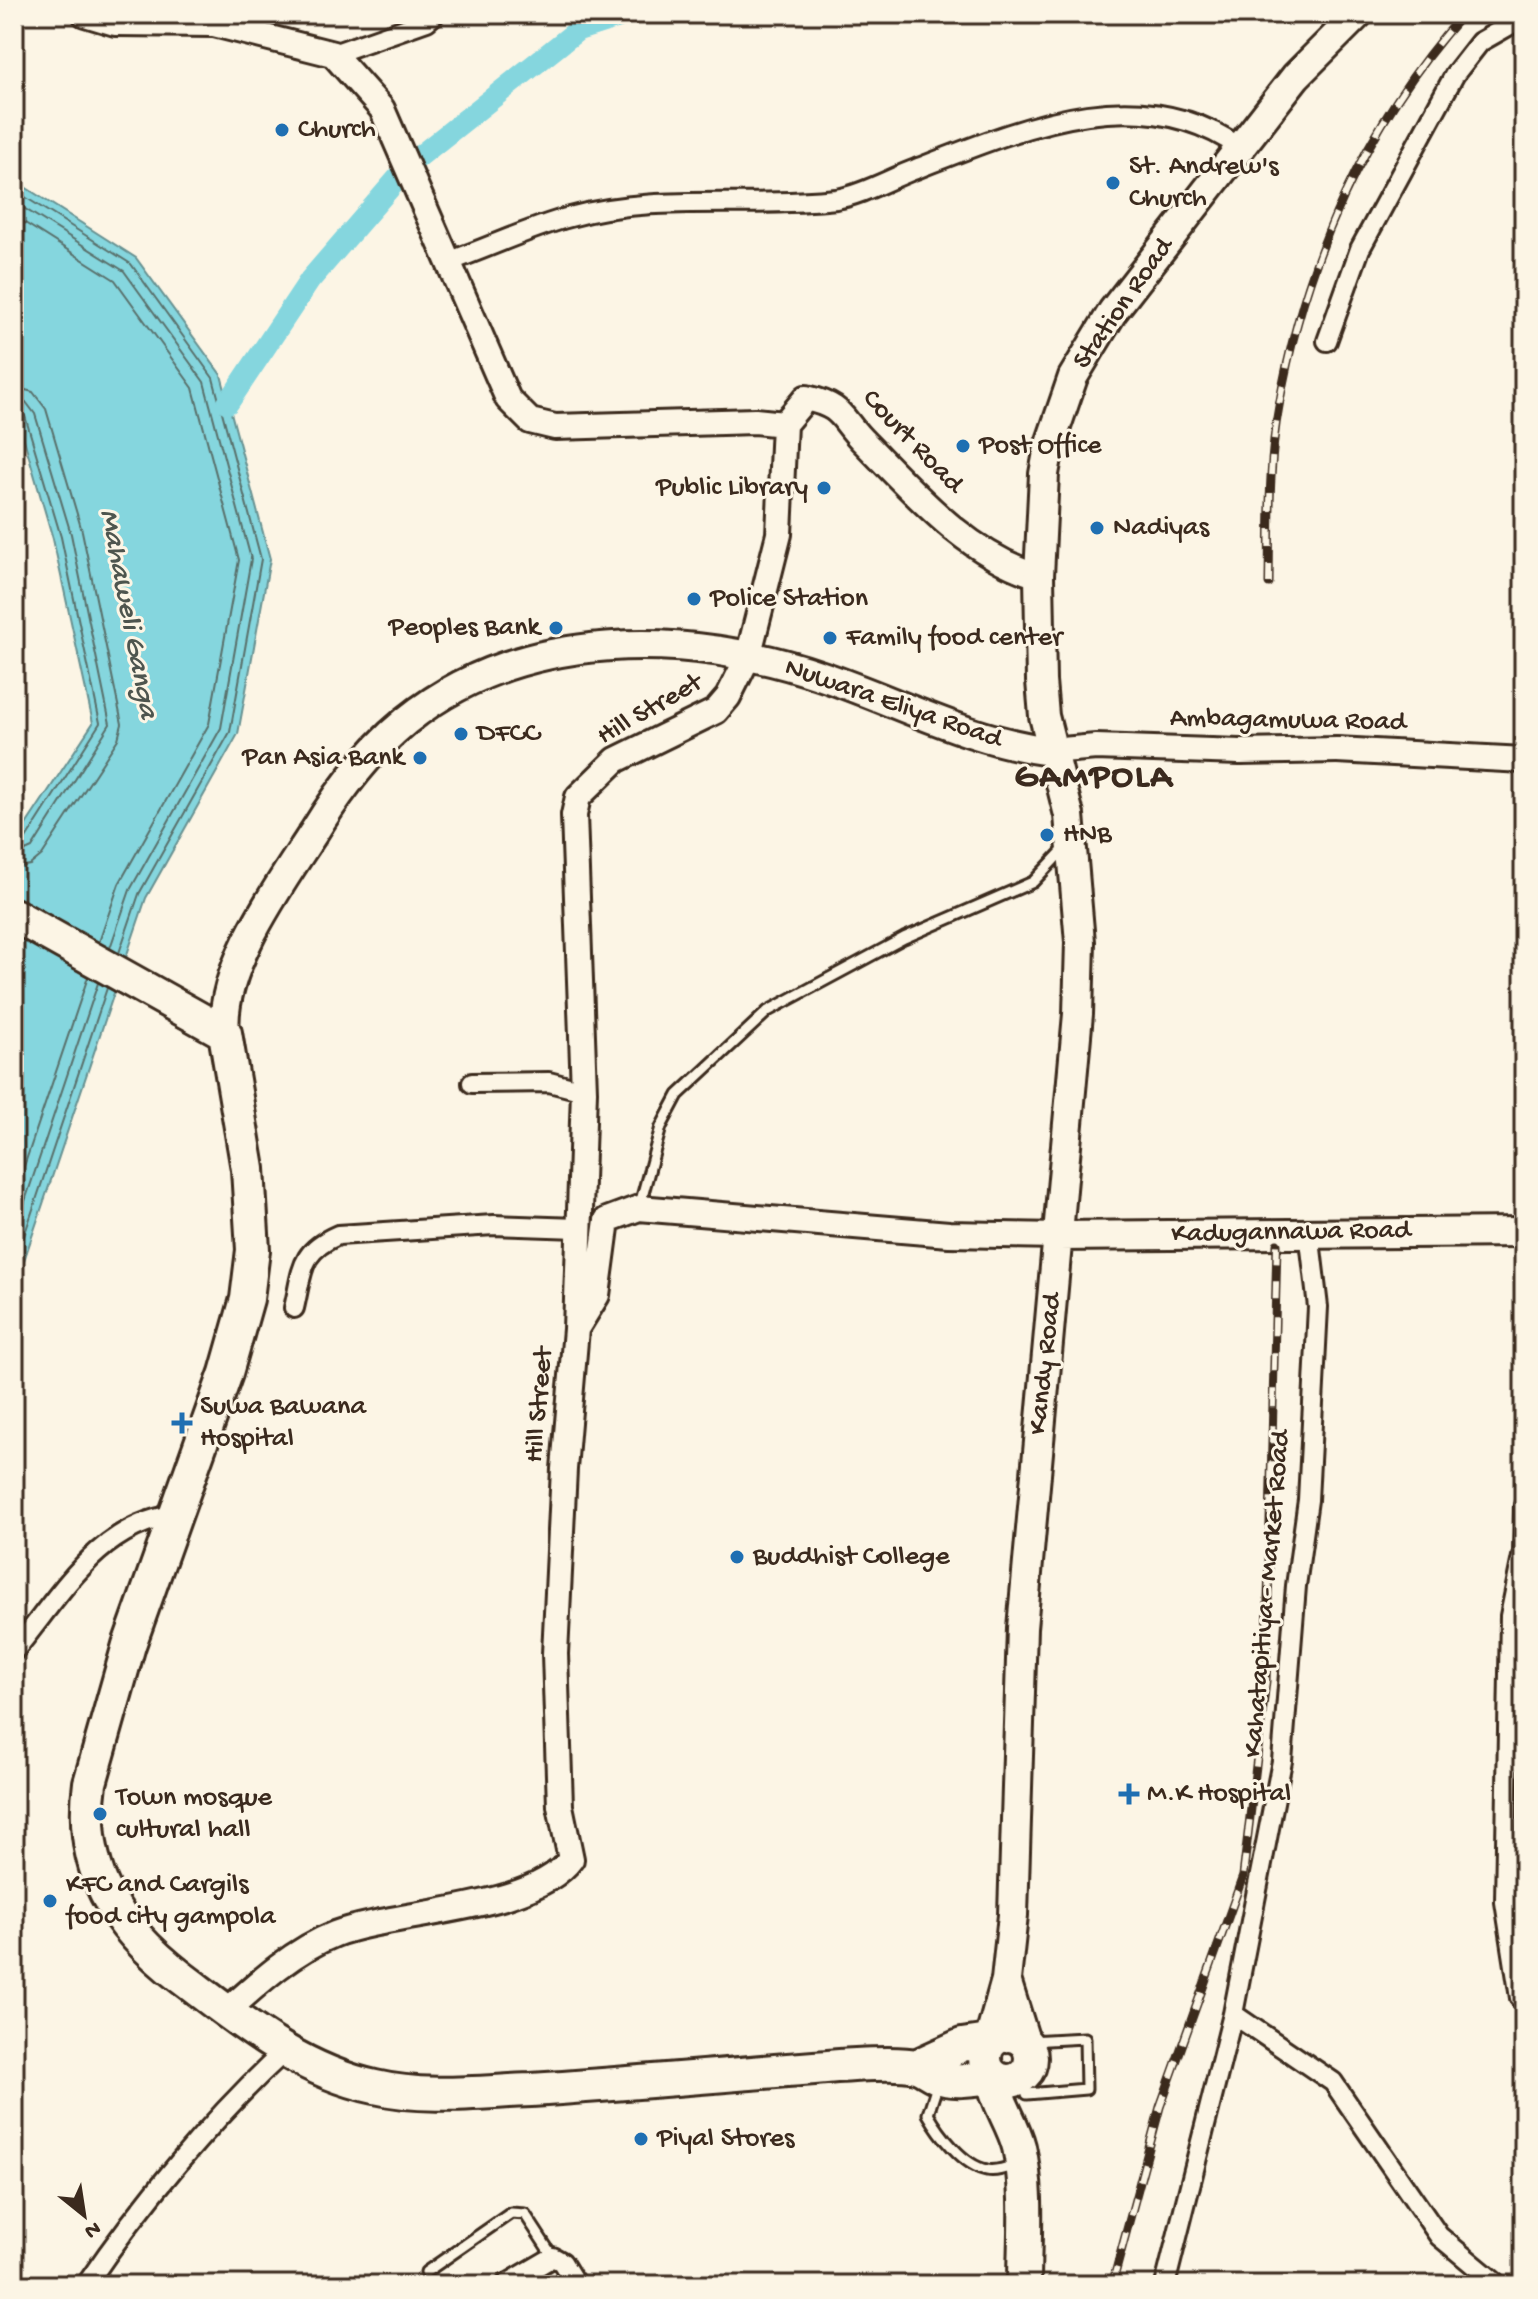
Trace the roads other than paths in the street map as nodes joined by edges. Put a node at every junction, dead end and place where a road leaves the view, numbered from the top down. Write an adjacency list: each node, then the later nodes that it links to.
1 (85, 14): 5 (street)
2 (435, 14): 5 (street)
3 (1358, 14): 6 (main road, Station Road)
4 (1524, 17): 8 (street)
5 (333, 54): 7 (street)
6 (1239, 147): 7 (street); 10 (main road, Station Road)
7 (450, 261): 9 (street)
8 (1327, 341)
9 (784, 424): 10 (street, Court Road); 11 (street)
10 (1039, 576): 12 (main road, Station Road)
11 (748, 657): 12 (main road, Nuwara Eliya Road); 16 (main road, Nuwara Eliya Road); 18 (street, Hill Street)
12 (1051, 751): 13 (street, Ambagamuwa Road, bridge); 14 (main road, Kandy Road)
13 (1524, 760)
14 (1071, 843): 19 (lane); 23 (main road, Kandy Road)
15 (14, 915): 16 (highway)
16 (225, 1033): 27 (highway)
17 (472, 1083): 18 (street)
18 (584, 1091): 20 (street, Hill Street)
19 (639, 1208): 23 (street); 25 (street)
20 (578, 1228): 24 (street); 25 (street, Hill Street)
21 (1309, 1232): 22 (main road, Kadugannawa Road); 23 (main road, Kadugannawa Road); 33 (street, Kahatapitiya - Market Road)
22 (1524, 1232)
23 (1058, 1236): 30 (main road, Kandy Road)
24 (294, 1308)
25 (576, 1329): 32 (street, Hill Street)
26 (1524, 1506): 28 (street)
27 (174, 1515): 29 (street); 32 (highway)
28 (1523, 1553): 31 (street)
29 (14, 1651)
30 (1006, 1980): 34 (main road, Kandy Road); 35 (main road, Kandy Road)
31 (1520, 1998)
32 (226, 2012): 36 (highway)
33 (1233, 2014): 47 (street, Kahatapitiya - Market Road); 48 (street)
34 (989, 2041): 35 (highway); 37 (highway); 38 (highway)
35 (1025, 2041): 39 (highway); 39 (lane)
36 (285, 2051): 37 (highway); 43 (street)
37 (928, 2072): 38 (highway); 40 (lane)
38 (992, 2077): 39 (highway); 40 (highway)
39 (1026, 2085): 40 (highway)
40 (1020, 2153): 46 (highway)
41 (553, 2257): 42 (lane); 44 (street); 45 (street)
42 (426, 2272)
43 (86, 2285)
44 (505, 2285)
45 (576, 2285)
46 (1024, 2285)
47 (1165, 2285)
48 (1498, 2285)

